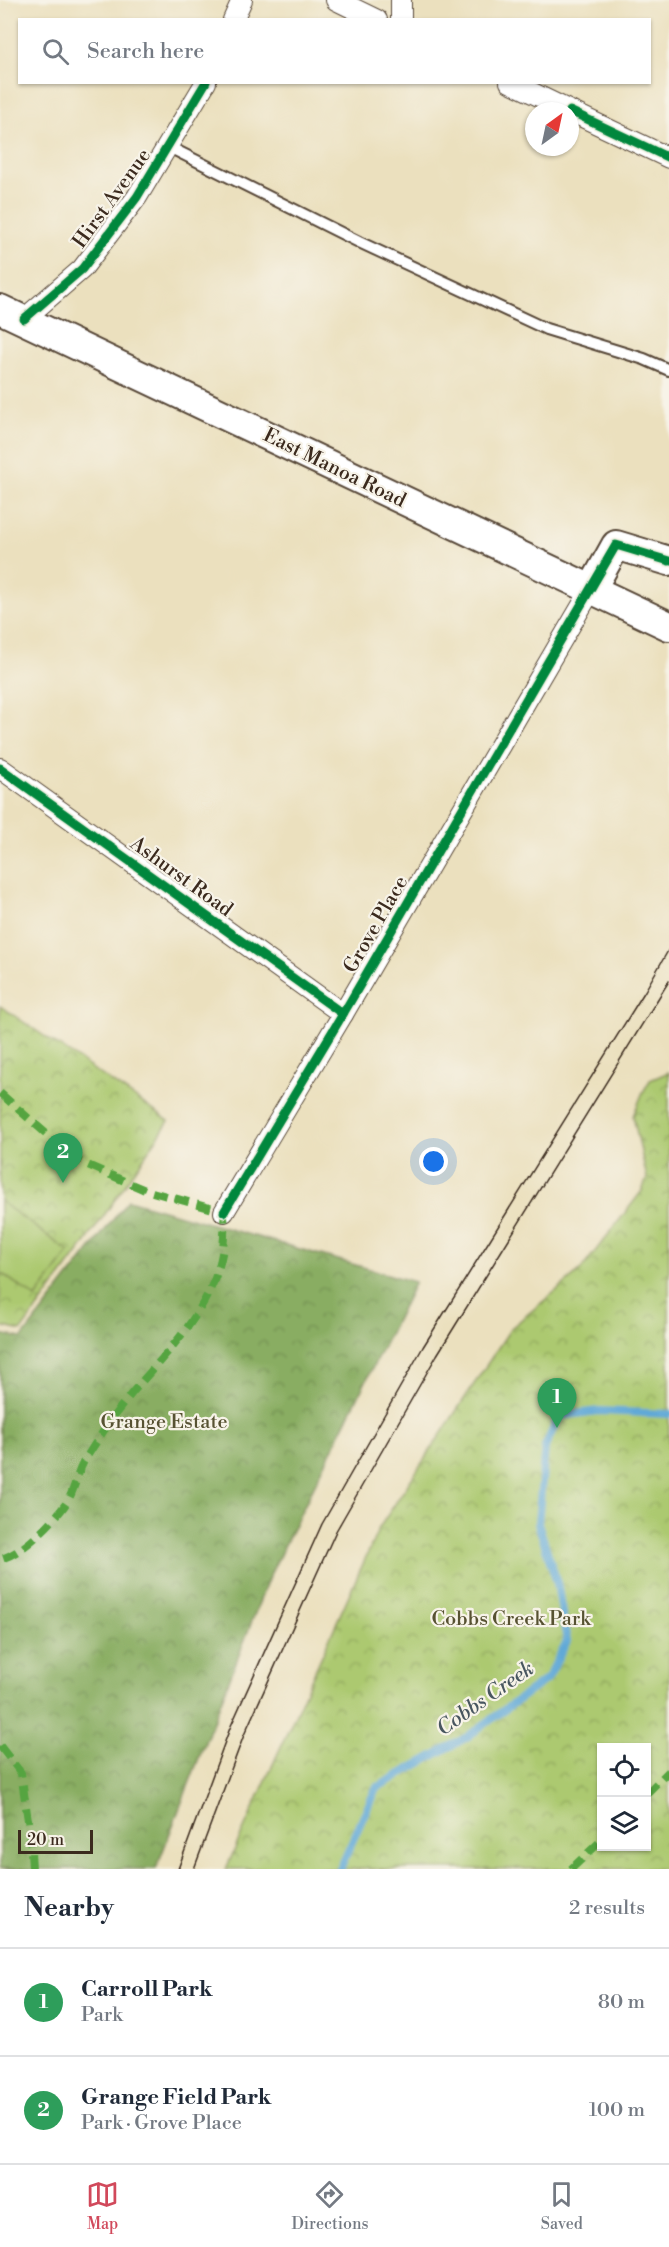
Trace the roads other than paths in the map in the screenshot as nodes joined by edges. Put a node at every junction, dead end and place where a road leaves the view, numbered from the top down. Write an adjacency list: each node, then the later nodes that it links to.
1 (242, 0): 4 (street)
2 (336, 0): 5 (street)
3 (401, 0): 6 (street)
4 (234, 18)
5 (373, 18)
6 (401, 18)
7 (205, 84): 11 (street, Hirst Avenue)
8 (514, 84): 9 (street)
9 (551, 102)
10 (579, 115): 12 (street)
11 (169, 147): 13 (street, Hirst Avenue); 14 (lane)
12 (669, 158)
13 (12, 314): 16 (main road, East Manoa Road)
14 (669, 370)
15 (669, 561): 16 (main road)
16 (591, 590): 17 (main road, East Manoa Road); 19 (street, Grove Place)
17 (669, 626)
18 (0, 768): 19 (street, Ashurst Road)
19 (344, 1014): 20 (street, Grove Place)
20 (224, 1212)

